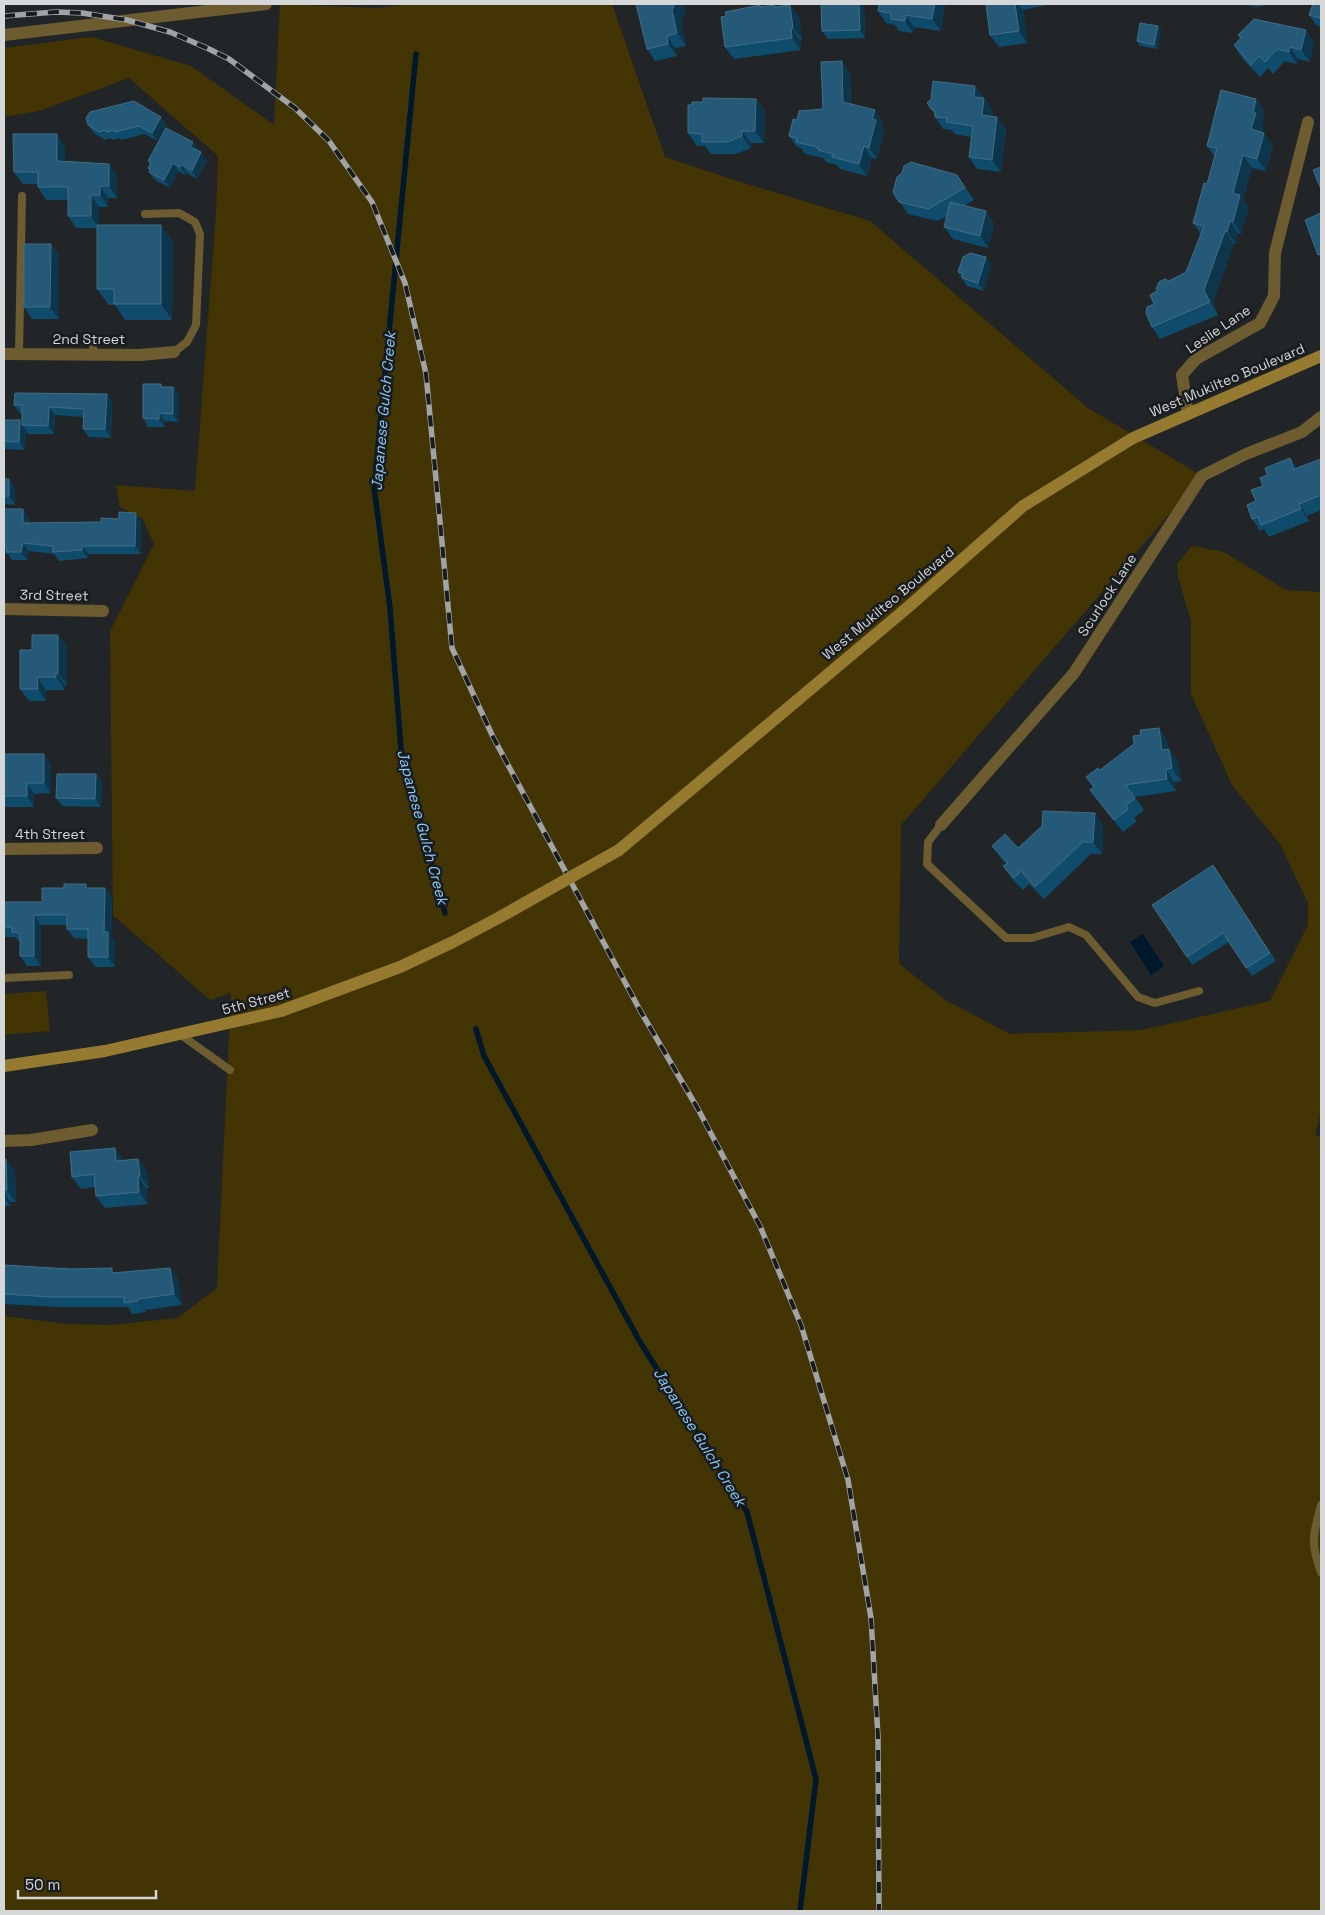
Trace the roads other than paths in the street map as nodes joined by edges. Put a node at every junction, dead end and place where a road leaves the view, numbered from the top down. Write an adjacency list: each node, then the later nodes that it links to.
1 (266, 4): 2 (street)
2 (4, 35)
3 (1308, 122): 12 (street, Leslie Lane)
4 (22, 196): 9 (lane)
5 (145, 214): 7 (lane)
6 (93, 339): 10 (lane)
7 (174, 352): 10 (street, 2nd Street)
8 (4, 354): 9 (street, 2nd Street)
9 (19, 354): 10 (street, 2nd Street)
10 (93, 354)
11 (1321, 356): 12 (main road, West Mukilteo Boulevard)
12 (1188, 414): 19 (main road, West Mukilteo Boulevard, bridge)
13 (1321, 418): 16 (street, Scurlock Lane)
14 (4, 609): 15 (street, 3rd Street)
15 (103, 611)
16 (941, 825): 22 (lane)
17 (97, 848): 18 (street, 4th Street)
18 (4, 849)
19 (500, 917): 23 (main road, 5th Street)
20 (69, 975): 21 (lane)
21 (4, 978)
22 (1199, 991)
23 (181, 1035): 24 (main road, 5th Street); 25 (lane)
24 (4, 1066)
25 (230, 1070)
26 (92, 1130): 27 (street)
27 (4, 1142)
28 (1321, 1505): 29 (lane)
29 (1321, 1572)

